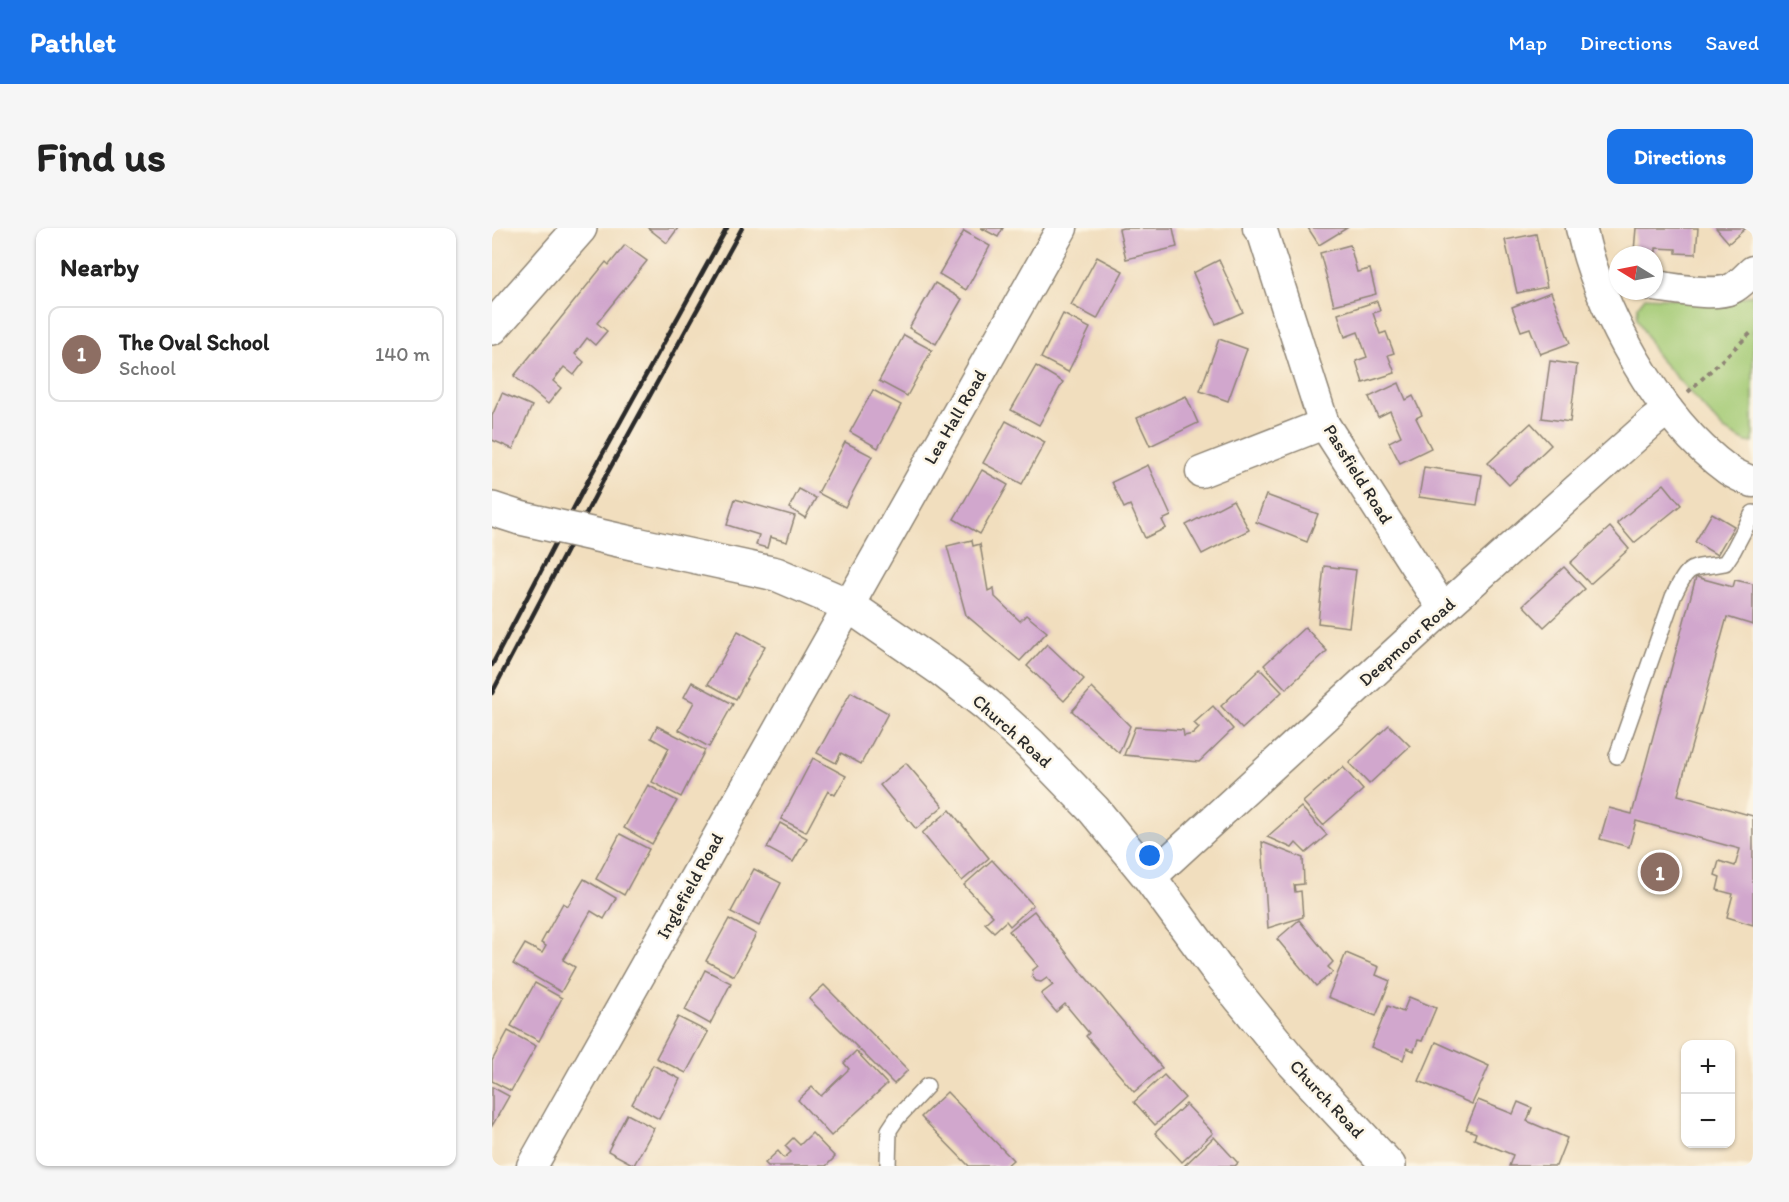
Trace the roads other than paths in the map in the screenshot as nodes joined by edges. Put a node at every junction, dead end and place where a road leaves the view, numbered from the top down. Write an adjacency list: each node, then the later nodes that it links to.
1 (580, 228): 8 (street)
2 (1062, 228): 15 (street, Lea Hall Road)
3 (1258, 228): 10 (street, Passfield Road)
4 (1581, 228): 6 (street)
5 (1753, 271): 7 (street)
6 (1608, 282): 9 (street)
7 (1663, 287)
8 (492, 328)
9 (1668, 410): 12 (street); 16 (street, Deepmoor Road)
10 (1324, 424): 11 (street); 16 (street, Passfield Road)
11 (1200, 472)
12 (1753, 482)
13 (1753, 513): 17 (lane)
14 (506, 514): 15 (street, Church Road, bridge)
15 (848, 605): 18 (street, Church Road); 20 (street, Inglefield Road)
16 (1443, 609): 18 (street, Deepmoor Road)
17 (1617, 756)
18 (1150, 878): 22 (street, Church Road)
19 (927, 1086): 21 (lane)
20 (532, 1166)
21 (888, 1166)
22 (1389, 1166)

